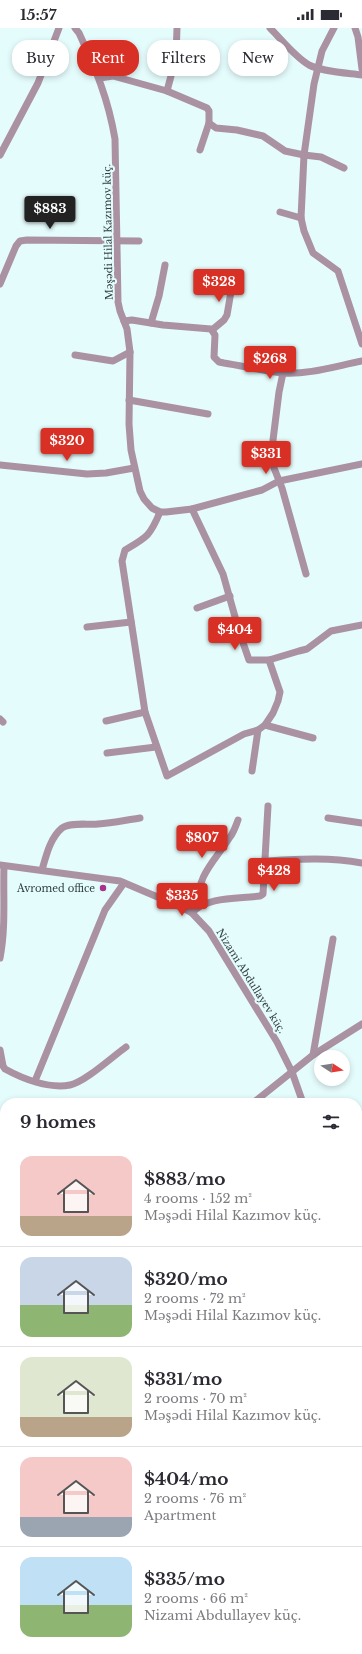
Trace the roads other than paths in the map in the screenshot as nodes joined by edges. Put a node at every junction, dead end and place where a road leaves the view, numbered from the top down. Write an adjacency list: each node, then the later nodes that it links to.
1 (60, 28): 14 (street)
2 (75, 28): 10 (street, Məşədi Hilal Kazımov küç.)
3 (177, 28): 11 (street)
4 (270, 28): 7 (street)
5 (334, 28): 7 (street)
6 (355, 28): 8 (street)
7 (318, 68): 9 (street); 15 (street)
8 (362, 69)
9 (362, 75)
10 (100, 78): 11 (street); 20 (street, Məşədi Hilal Kazımov küç.)
11 (167, 90): 12 (street)
12 (208, 123): 13 (street); 15 (street)
13 (200, 150)
14 (0, 156)
15 (304, 156): 16 (street); 18 (street)
16 (344, 168)
17 (280, 212): 18 (street)
18 (301, 218): 27 (street)
19 (139, 240): 20 (street)
20 (117, 241): 23 (street); 24 (street, Məşədi Hilal Kazımov küç.)
21 (165, 265): 25 (street)
22 (233, 280): 26 (street)
23 (0, 284)
24 (124, 321): 25 (street); 28 (street, Məşədi Hilal Kazımov küç.)
25 (152, 323): 26 (street)
26 (212, 330): 31 (street)
27 (362, 344)
28 (130, 352): 29 (street); 32 (street, Məşədi Hilal Kazımov küç.)
29 (75, 355)
30 (362, 361): 31 (street)
31 (283, 373): 37 (street)
32 (129, 400): 33 (street); 36 (street, Məşədi Hilal Kazımov küç.)
33 (208, 414)
34 (362, 464): 37 (street)
35 (0, 465): 36 (street)
36 (134, 468): 39 (street, Məşədi Hilal Kazımov küç.)
37 (279, 481): 38 (street); 40 (street)
38 (192, 509): 39 (street); 41 (street)
39 (160, 512): 43 (street)
40 (306, 574)
41 (230, 596): 42 (street); 46 (street)
42 (197, 608)
43 (131, 622): 45 (street); 47 (street)
44 (362, 625): 46 (street)
45 (87, 627)
46 (269, 660): 49 (street)
47 (145, 712): 48 (street); 52 (street)
48 (106, 721)
49 (265, 725): 50 (street); 51 (street)
50 (258, 730): 52 (street); 54 (street)
51 (312, 738)
52 (156, 747): 53 (street)
53 (107, 753)
54 (252, 771)
55 (268, 806): 60 (street)
56 (140, 818): 63 (street)
57 (328, 818): 59 (street)
58 (238, 820): 65 (street)
59 (362, 823)
60 (266, 861): 61 (street); 65 (street)
61 (362, 863)
62 (2, 866): 63 (street, Nizami Abdullayev küç.); 68 (street)
63 (42, 870): 64 (street, Nizami Abdullayev küç.)
64 (124, 883): 66 (street, Nizami Abdullayev küç.); 74 (street)
65 (198, 907): 66 (street)
66 (192, 913): 73 (street, Nizami Abdullayev küç.)
67 (333, 939): 72 (street)
68 (0, 958)
69 (362, 1024): 72 (street)
70 (126, 1047): 74 (street)
71 (0, 1050): 74 (street)
72 (313, 1055): 73 (street)
73 (292, 1072): 75 (street); 76 (street, Nizami Abdullayev küç.)
74 (35, 1081)
75 (259, 1098)
76 (301, 1098)

